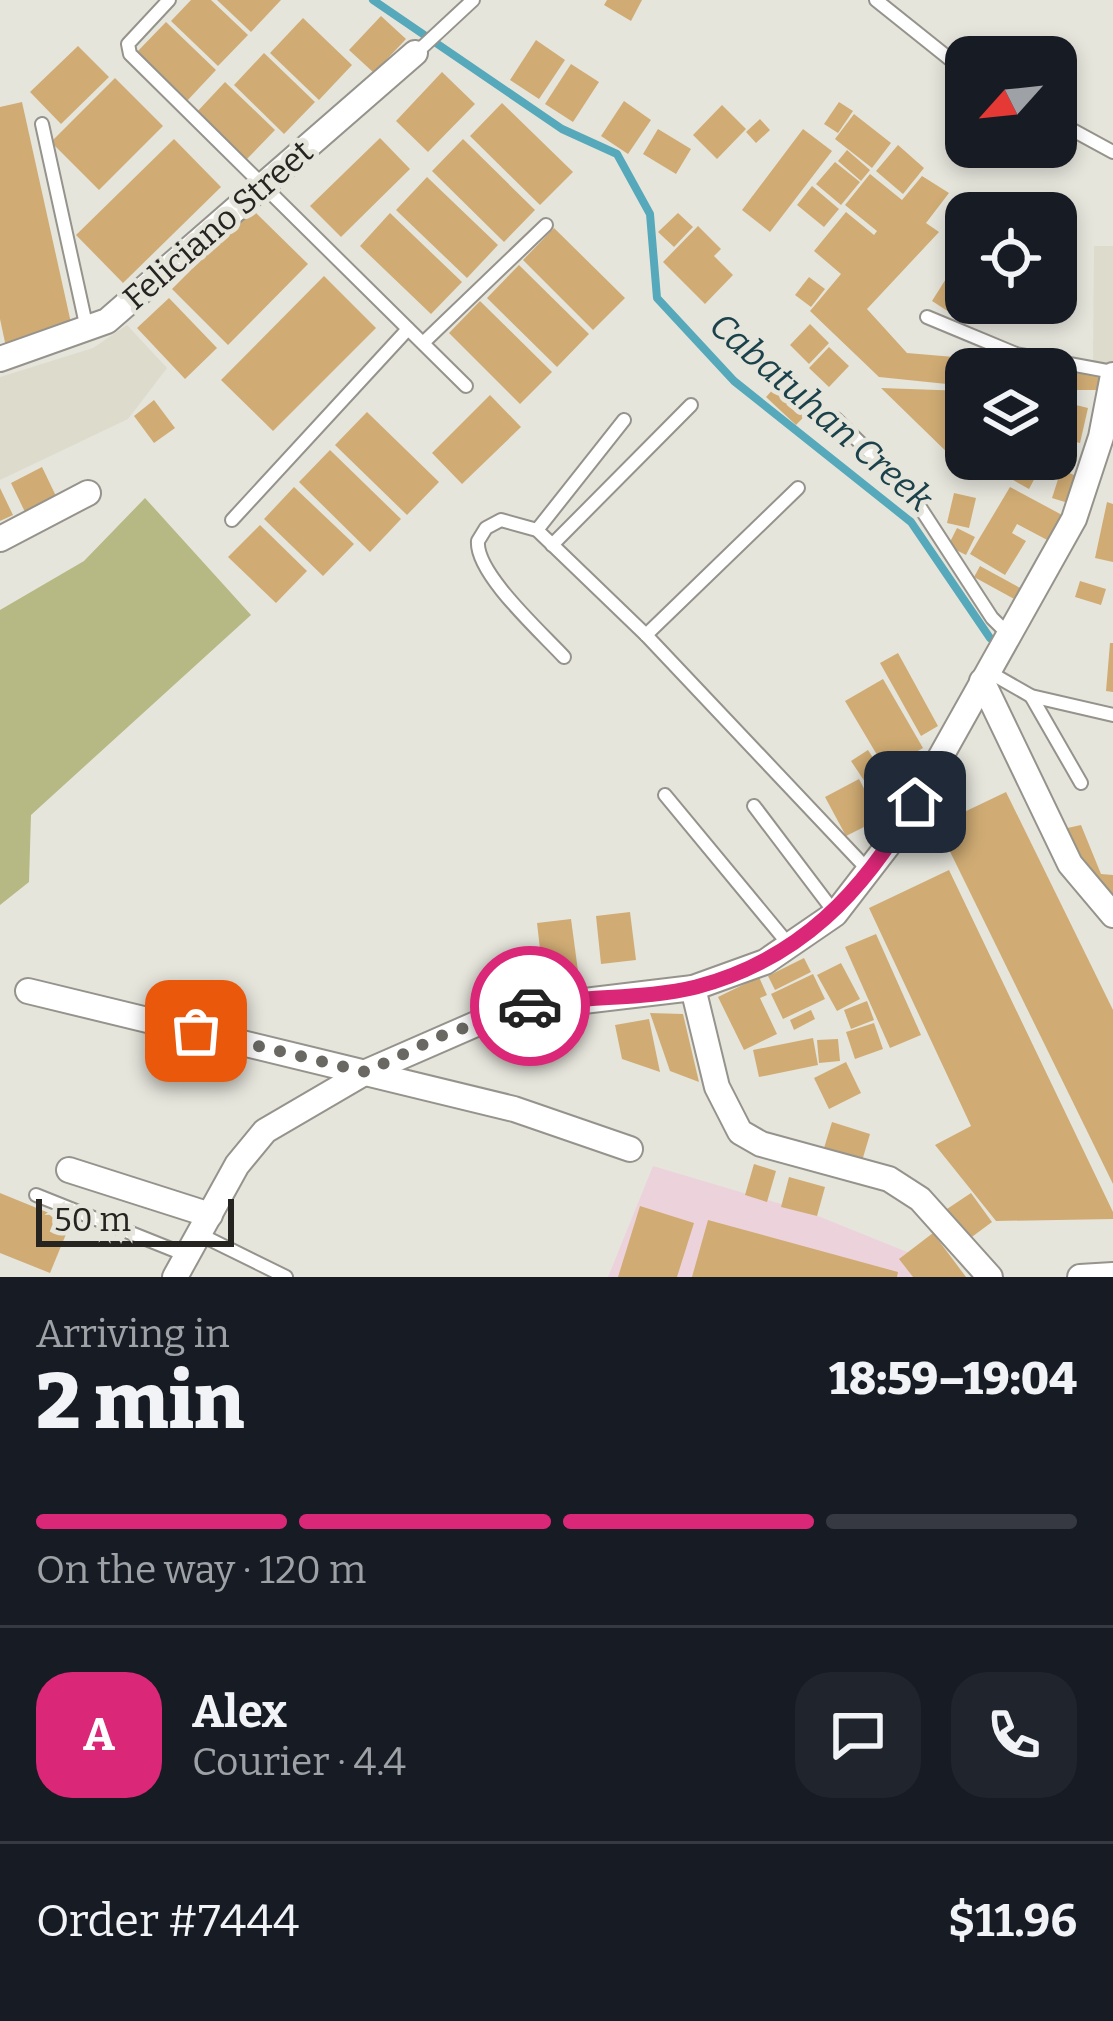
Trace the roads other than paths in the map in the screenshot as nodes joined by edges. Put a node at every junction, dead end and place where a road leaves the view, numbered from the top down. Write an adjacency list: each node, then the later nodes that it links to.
1 (170, 0): 9 (lane)
2 (473, 0): 4 (lane)
3 (876, 0): 5 (lane)
4 (415, 53): 9 (street, Feliciano Street)
5 (945, 55)
6 (42, 124): 13 (lane)
7 (1077, 132): 8 (lane)
8 (1113, 152)
9 (263, 186): 12 (lane); 13 (street, Feliciano Street)
10 (546, 225): 14 (lane)
11 (927, 317): 16 (lane)
12 (408, 328): 14 (lane); 23 (lane)
13 (88, 330): 15 (street, Feliciano Street)
14 (423, 344): 17 (lane)
15 (0, 359)
16 (1113, 374): 29 (street)
17 (466, 386)
18 (692, 404): 26 (lane)
19 (836, 419): 29 (lane)
20 (624, 421): 24 (lane)
21 (798, 488): 27 (lane)
22 (88, 493): 25 (street)
23 (232, 520)
24 (537, 530): 26 (lane); 28 (lane)
25 (0, 539)
26 (552, 545): 27 (lane)
27 (646, 635): 35 (lane)
28 (564, 657)
29 (994, 660): 30 (lane); 35 (street); 37 (street)
30 (1031, 696): 31 (lane); 32 (lane)
31 (1113, 715)
32 (1081, 783)
33 (664, 795): 38 (lane)
34 (754, 806): 36 (lane)
35 (870, 872): 36 (street)
36 (835, 914): 38 (street)
37 (1113, 915)
38 (791, 947): 39 (street)
39 (693, 988): 41 (street); 48 (street)
40 (28, 991): 41 (street)
41 (366, 1072): 42 (street); 45 (street)
42 (630, 1149)
43 (69, 1170): 45 (street)
44 (36, 1195): 45 (lane)
45 (192, 1245): 47 (lane)
46 (1113, 1275): 49 (street)
47 (286, 1277)
48 (990, 1277)
49 (1081, 1277)

